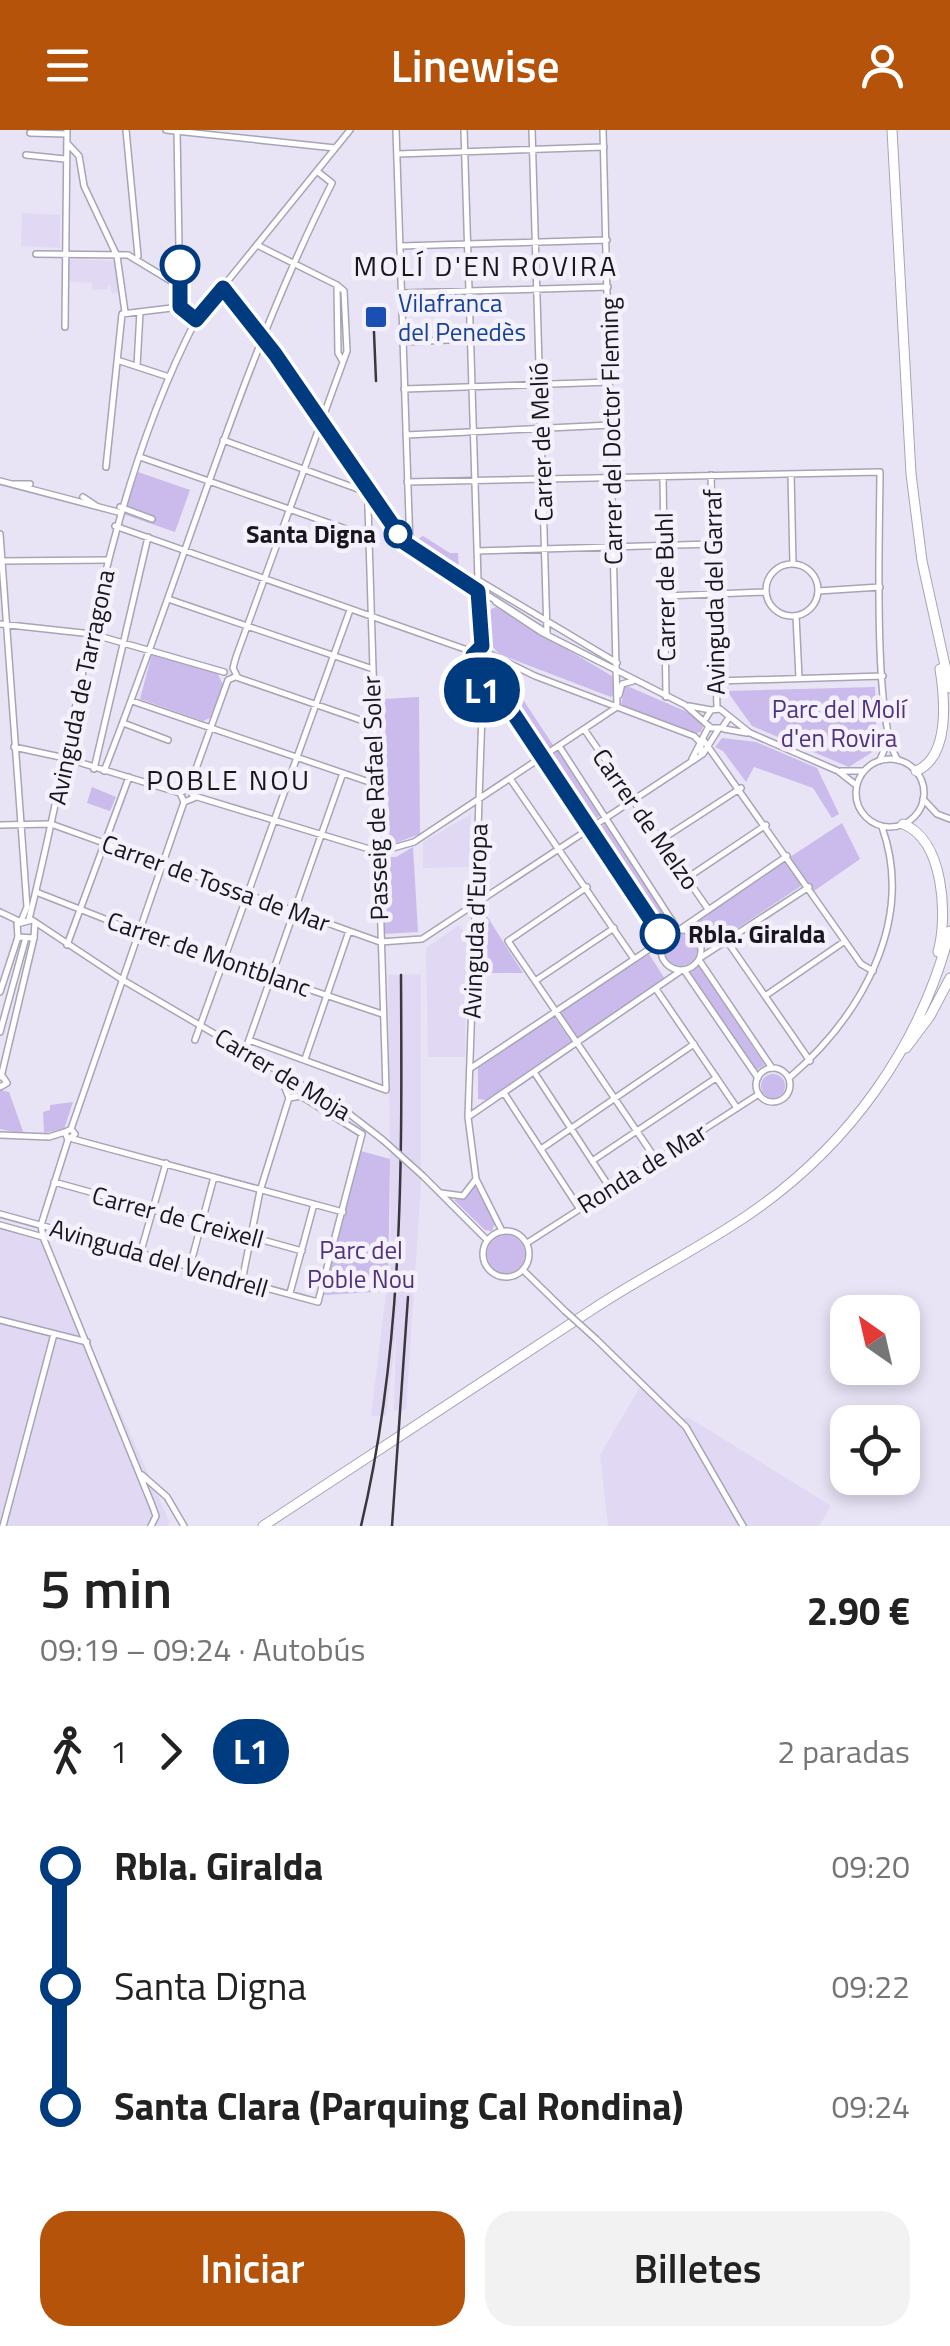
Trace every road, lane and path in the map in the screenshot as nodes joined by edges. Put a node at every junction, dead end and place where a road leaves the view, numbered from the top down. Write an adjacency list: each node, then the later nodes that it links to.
1 (126, 130): 33 (street)
2 (166, 130): 11 (street)
3 (252, 130): 14 (street)
4 (298, 130): 16 (street)
5 (350, 130): 18 (street, Avinguda de Tarragona)
6 (396, 130): 21 (street)
7 (464, 130): 20 (street)
8 (532, 130): 19 (street, Carrer de Melió)
9 (603, 130): 17 (street, Carrer del Doctor Fleming)
10 (892, 130): 110 (highway)
11 (177, 131): 14 (street); 35 (street)
12 (67, 132): 13 (street); 15 (street)
13 (30, 133)
14 (252, 139): 16 (street)
15 (67, 143): 23 (street); 32 (street)
16 (296, 143): 18 (street)
17 (604, 147): 19 (street); 25 (street, Carrer del Doctor Fleming)
18 (334, 148): 24 (street, Avinguda de Tarragona)
19 (533, 149): 20 (street); 26 (street, Carrer de Melió)
20 (465, 152): 21 (street); 27 (street)
21 (397, 154): 29 (street)
22 (26, 155): 23 (street)
23 (65, 159): 31 (street)
24 (318, 172): 28 (street, Avinguda de Tarragona); 34 (street)
25 (606, 240): 26 (street); 36 (street, Carrer del Doctor Fleming)
26 (536, 243): 27 (street); 38 (street, Carrer de Melió)
27 (468, 244): 29 (street); 39 (street)
28 (256, 245): 34 (street); 37 (street, Avinguda de Tarragona)
29 (401, 246): 40 (street)
30 (36, 254): 31 (street)
31 (64, 256): 32 (street); 45 (street)
32 (117, 256): 33 (street); 43 (street)
33 (138, 258): 35 (street)
34 (291, 264): 46 (street); 56 (street)
35 (180, 287): 41 (street)
36 (608, 287): 38 (street); 52 (street, Carrer del Doctor Fleming)
37 (223, 288): 44 (street, Avinguda de Tarragona); 46 (street)
38 (537, 290): 39 (street); 53 (street, Carrer de Melió)
39 (469, 292): 40 (street); 47 (street)
40 (402, 293): 48 (street)
41 (180, 307): 42 (street); 44 (street)
42 (140, 312): 43 (street); 50 (street)
43 (124, 314): 49 (street)
44 (196, 320): 51 (street, Avinguda de Tarragona)
45 (65, 327)
46 (262, 336): 56 (street); 61 (street)
47 (471, 340): 48 (street); 54 (street)
48 (403, 342): 55 (street)
49 (120, 361): 50 (street); 63 (street)
50 (138, 366): 51 (street)
51 (170, 378): 62 (street, Avinguda de Tarragona)
52 (610, 382): 53 (street); 57 (street, Carrer del Doctor Fleming)
53 (540, 385): 54 (street); 58 (street, Carrer de Melió)
54 (471, 386): 55 (street); 59 (street)
55 (404, 389): 60 (street)
56 (322, 422): 64 (street); 76 (street)
57 (611, 426): 58 (street); 68 (street, Carrer del Doctor Fleming)
58 (541, 429): 59 (street); 69 (street, Carrer de Melió)
59 (474, 432): 60 (street); 71 (street)
60 (406, 435): 73 (street)
61 (223, 440): 64 (street); 72 (street)
62 (140, 457): 72 (street); 83 (street, Avinguda de Tarragona)
63 (106, 467)
64 (303, 470): 77 (street); 82 (street)
65 (791, 474): 67 (street); 98 (street); 100 (street)
66 (663, 476): 67 (street); 68 (street); 90 (street, Carrer de Buhl)
67 (711, 476): 89 (street, Avinguda del Garraf)
68 (612, 478): 69 (street); 91 (street, Carrer del Doctor Fleming)
69 (542, 479): 71 (street); 93 (street, Carrer de Melió)
70 (0, 481): 74 (street)
71 (475, 481): 73 (street); 94 (street)
72 (208, 482): 82 (street); 95 (street)
73 (407, 482): 92 (street)
74 (14, 484): 75 (street); 79 (street)
75 (30, 484)
76 (367, 488): 80 (street); 81 (street, Passeig de Rafael Soler)
77 (358, 489)
78 (83, 498): 79 (street)
79 (95, 504): 83 (street)
80 (378, 504): 81 (street); 92 (street)
81 (368, 507): 88 (street, Passeig de Rafael Soler)
82 (289, 509): 88 (street); 99 (street)
83 (119, 510): 84 (street); 85 (street, Avinguda de Tarragona)
84 (152, 519)
85 (115, 526): 87 (street); 96 (street, Avinguda de Tarragona)
86 (0, 534): 97 (street)
87 (148, 538): 95 (street); 120 (street)
88 (370, 538): 112 (street, Passeig de Rafael Soler)
89 (712, 544): 90 (street); 104 (street, Avinguda del Garraf)
90 (664, 545): 91 (street); 105 (street, Carrer de Buhl)
91 (613, 546): 93 (street); 126 (street, Carrer del Doctor Fleming)
92 (410, 548): 101 (street)
93 (544, 548): 94 (street); 114 (street, Carrer de Melió)
94 (478, 551): 114 (street)
95 (186, 552): 99 (street); 106 (street)
96 (108, 560): 97 (street); 119 (street, Avinguda de Tarragona)
97 (1, 561): 115 (street)
98 (792, 564): 102 (street); 103 (street)
99 (265, 580): 109 (street); 117 (street)
100 (881, 587): 102 (street); 133 (street)
101 (478, 591): 107 (street); 108 (street)
102 (818, 591): 111 (street)
103 (766, 592): 104 (street); 111 (street)
104 (715, 594): 105 (street); 138 (street, Avinguda del Garraf)
105 (665, 596): 140 (street, Carrer de Buhl)
106 (170, 600): 117 (street); 122 (street)
107 (493, 600): 108 (street); 113 (street); 114 (street); 118 (street)
108 (482, 609): 113 (street)
109 (350, 610): 112 (street); 125 (street)
110 (932, 612): 116 (highway); 170 (highway)
111 (796, 616): 135 (street)
112 (371, 618): 123 (street); 130 (street, Passeig de Rafael Soler)
113 (482, 618): 121 (street)
114 (542, 622): 118 (street); 126 (street)
115 (4, 624): 119 (street); 159 (street)
116 (935, 625): 128 (highway); 139 (highway)
117 (248, 628): 125 (street); 129 (street)
118 (547, 632): 132 (street)
119 (92, 634): 120 (street); 161 (street, Avinguda de Tarragona)
120 (124, 640): 122 (street); 166 (street)
121 (482, 646): 123 (street); 124 (street)
122 (150, 647): 131 (street); 141 (street)
123 (473, 652): 127 (street)
124 (490, 654): 127 (street); 144 (street)
125 (332, 657): 130 (street); 142 (street)
126 (616, 662): 132 (street, Carrer del Doctor Fleming)
127 (480, 663): 180 (street, Avinguda d'Europa)
128 (950, 664)
129 (233, 668): 131 (street); 134 (street)
130 (370, 668): 149 (street, Passeig de Rafael Soler)
131 (224, 672): 136 (street)
132 (617, 672): 137 (street); 144 (street, Carrer del Doctor Fleming)
133 (883, 676): 135 (street); 156 (street)
134 (236, 677): 136 (street); 142 (street)
135 (799, 678): 138 (street)
136 (228, 680): 150 (street)
137 (633, 681): 140 (street); 144 (street)
138 (717, 681): 145 (street, Avinguda del Garraf)
139 (950, 688)
140 (666, 698): 143 (street)
141 (132, 701): 147 (street); 150 (street)
142 (316, 704): 149 (street); 160 (street)
143 (685, 706): 145 (street); 148 (street)
144 (618, 707): 151 (street); 154 (street)
145 (714, 710): 146 (street); 148 (street)
146 (728, 719): 152 (street); 153 (street)
147 (123, 723): 155 (street); 167 (street)
148 (707, 723): 152 (street); 154 (street); 157 (street)
149 (372, 724): 174 (street, Passeig de Rafael Soler)
150 (212, 727): 160 (street); 176 (street)
151 (584, 729): 158 (street); 182 (street, Carrer de Melzo)
152 (720, 729): 153 (street); 157 (street)
153 (750, 733): 168 (street)
154 (694, 736): 157 (street)
155 (168, 740)
156 (888, 740): 163 (street); 164 (street)
157 (705, 745): 165 (street); 165 (street); 177 (street)
158 (558, 746): 162 (street); 187 (street)
159 (14, 747): 161 (street); 189 (street)
160 (298, 757): 171 (street); 188 (street)
161 (65, 758): 166 (street); 190 (street, Avinguda de Tarragona)
162 (542, 758): 173 (street); 195 (street)
163 (880, 760): 164 (street); 169 (street)
164 (898, 760): 170 (street)
165 (691, 761): 182 (street)
166 (94, 769): 167 (street)
167 (104, 770): 172 (street)
168 (838, 771): 169 (street); 175 (street)
169 (863, 771): 175 (street)
170 (916, 771): 181 (street)
171 (343, 773): 174 (street); 196 (street)
172 (129, 777): 178 (street); 198 (street)
173 (510, 779): 180 (street); 200 (street)
174 (375, 784): 201 (street, Passeig de Rafael Soler)
175 (856, 785): 194 (street)
176 (189, 788): 178 (street); 179 (street)
177 (740, 788): 191 (street); 197 (street)
178 (180, 793): 183 (street)
179 (194, 796): 183 (street); 188 (street)
180 (480, 797): 201 (street); 209 (street, Avinguda d'Europa)
181 (923, 799): 184 (street); 185 (street)
182 (634, 801): 187 (street); 197 (street, Carrer de Melzo)
183 (184, 802): 203 (street)
184 (916, 814): 185 (street); 193 (street)
185 (937, 814): 186 (street)
186 (950, 819)
187 (605, 820): 195 (street); 217 (street)
188 (275, 822): 196 (street); 208 (street)
189 (21, 824): 190 (street); 192 (street); 214 (street)
190 (51, 824): 198 (street, Carrer de Tossa de Mar); 207 (street, Avinguda de Tarragona)
191 (766, 824): 202 (street); 204 (street)
192 (0, 825)
193 (900, 825): 194 (street); 199 (street, Ronda de Mar); 250 (highway)
194 (882, 827): 199 (street, Ronda de Mar)
195 (591, 829): 200 (street); 223 (street)
196 (320, 836): 201 (street); 212 (street)
197 (661, 840): 204 (street, Carrer de Melzo)
198 (105, 844): 203 (street, Carrer de Tossa de Mar); 210 (street)
199 (888, 845): 232 (street, Ronda de Mar)
200 (560, 849): 205 (street); 209 (street)
201 (378, 852): 226 (street, Passeig de Rafael Soler)
202 (787, 856): 206 (street); 211 (street)
203 (164, 862): 208 (street, Carrer de Tossa de Mar); 219 (street)
204 (687, 878): 211 (street, Carrer de Melzo)
205 (587, 887): 215 (street); 236 (street)
206 (809, 888): 224 (street); 225 (street)
207 (36, 892): 210 (street, Carrer de Montblanc); 214 (street, Avinguda de Tarragona)
208 (248, 895): 212 (street, Carrer de Tossa de Mar); 229 (street)
209 (474, 906): 226 (street); 253 (street, Avinguda d'Europa)
210 (80, 908): 219 (street, Carrer de Montblanc); 227 (street)
211 (708, 909): 217 (street)
212 (293, 910): 216 (street, Carrer de Tossa de Mar); 233 (street)
213 (0, 912): 214 (street, Carrer de Moja)
214 (26, 920): 220 (street); 221 (street, Carrer de Moja); 222 (street)
215 (614, 928): 228 (street); 236 (street)
216 (349, 930): 226 (street, Carrer de Tossa de Mar); 239 (street)
217 (678, 930): 223 (street); 230 (street)
218 (950, 930): 250 (highway)
219 (138, 932): 229 (street, Carrer de Montblanc); 234 (street)
220 (35, 937): 221 (street); 222 (street); 256 (street)
221 (56, 937): 227 (street, Carrer de Moja)
222 (22, 939): 238 (street); 244 (street)
223 (664, 940): 228 (street); 231 (street)
224 (845, 940): 232 (street); 240 (street)
225 (727, 941): 230 (street); 240 (street)
226 (380, 942): 242 (street, Passeig de Rafael Soler)
227 (67, 945): 234 (street, Carrer de Moja)
228 (634, 958): 241 (street)
229 (224, 959): 233 (street, Carrer de Montblanc); 243 (street)
230 (699, 959): 231 (street); 254 (street)
231 (683, 970): 237 (street); 258 (street)
232 (873, 971): 252 (street, Ronda de Mar)
233 (271, 977): 239 (street, Carrer de Montblanc); 246 (street)
234 (121, 978): 243 (street, Carrer de Moja); 269 (street)
235 (950, 978): 250 (highway)
236 (535, 980): 241 (street)
237 (656, 990): 247 (street); 248 (street)
238 (0, 992)
239 (325, 995): 242 (street, Carrer de Montblanc); 251 (street)
240 (765, 996): 252 (street)
241 (556, 1011): 247 (street); 253 (street)
242 (382, 1014): 251 (street, Passeig de Rafael Soler)
243 (201, 1026): 245 (street); 249 (street, Carrer de Moja)
244 (0, 1032)
245 (196, 1040)
246 (249, 1040): 249 (street); 251 (street)
247 (577, 1043): 255 (street); 265 (street)
248 (694, 1044): 257 (street); 265 (street)
249 (245, 1052): 260 (street, Carrer de Moja)
250 (898, 1058): 309 (highway)
251 (304, 1059)
252 (810, 1061): 259 (street, Ronda de Mar)
253 (470, 1068): 267 (street, Avinguda d'Europa)
254 (772, 1068): 258 (street); 259 (street)
255 (534, 1072): 262 (street); 268 (street)
256 (1, 1077): 261 (street)
257 (716, 1078): 266 (street); 270 (street)
258 (758, 1078): 263 (street)
259 (789, 1078): 263 (street, Ronda de Mar)
260 (287, 1081): 264 (street); 282 (street, Carrer de Moja, bridge)
261 (0, 1087)
262 (504, 1093): 267 (street); 273 (street)
263 (760, 1094): 266 (street, Ronda de Mar)
264 (289, 1098): 281 (street); 286 (street)
265 (615, 1099): 268 (street); 270 (street)
266 (737, 1108): 274 (street, Ronda de Mar)
267 (468, 1117): 278 (street, Avinguda d'Europa)
268 (571, 1129): 273 (street); 275 (street)
269 (68, 1130): 271 (street); 272 (street)
270 (637, 1131): 274 (street); 275 (street)
271 (0, 1135)
272 (71, 1139): 276 (street); 279 (street)
273 (541, 1149): 284 (street)
274 (655, 1158): 280 (street, Ronda de Mar)
275 (592, 1161): 280 (street)
276 (166, 1163): 277 (street); 285 (street)
277 (214, 1177): 281 (street); 289 (street)
278 (476, 1180): 282 (street); 291 (street, Avinguda d'Europa)
279 (54, 1182): 285 (street, Carrer de Creixell); 290 (street)
280 (610, 1188): 284 (street, Ronda de Mar)
281 (260, 1191): 283 (street); 293 (street)
282 (441, 1193): 294 (street, Carrer de Moja)
283 (314, 1204): 286 (street); 296 (street)
284 (580, 1208): 295 (street, Ronda de Mar)
285 (152, 1211): 289 (street, Carrer de Creixell); 297 (street)
286 (344, 1212): 301 (street, Avinguda del Vendrell)
287 (0, 1214): 290 (street, Avinguda del Vendrell)
288 (0, 1224): 292 (street, Avinguda del Vendrell)
289 (202, 1224): 293 (street, Carrer de Creixell); 298 (street)
290 (41, 1225): 292 (street); 297 (street, Avinguda del Vendrell)
291 (502, 1231): 294 (street); 295 (street)
292 (43, 1237): 304 (street)
293 (250, 1237): 296 (street, Carrer de Creixell); 300 (street)
294 (487, 1240): 299 (street)
295 (527, 1243): 299 (street)
296 (302, 1250): 301 (street)
297 (141, 1252): 298 (street, Avinguda del Vendrell)
298 (190, 1266): 300 (street, Avinguda del Vendrell)
299 (523, 1270): 310 (street, bridge)
300 (242, 1281): 301 (street, Avinguda del Vendrell)
301 (290, 1294)
302 (0, 1320): 303 (street)
303 (54, 1334): 304 (street); 306 (street)
304 (87, 1342): 305 (street)
305 (140, 1474): 307 (street); 308 (street)
306 (3, 1526)
307 (151, 1526)
308 (184, 1526)
309 (263, 1526)
310 (743, 1526)

